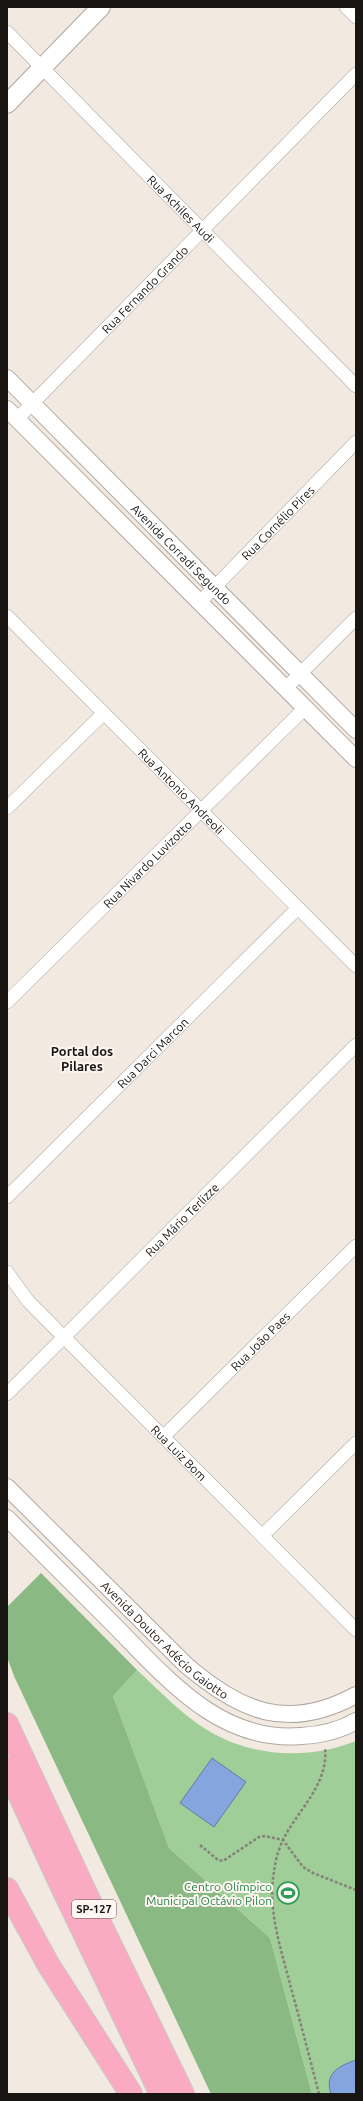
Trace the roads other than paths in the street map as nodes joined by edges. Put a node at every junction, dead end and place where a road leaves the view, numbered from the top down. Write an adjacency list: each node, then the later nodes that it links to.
1 (102, 7): 5 (main road)
2 (346, 7): 3 (street)
3 (356, 17)
4 (7, 32): 5 (street, Rua Achiles Audi)
5 (42, 68): 7 (main road); 8 (street, Rua Achiles Audi)
6 (356, 74): 8 (street, Rua Fernando Grando)
7 (7, 104)
8 (203, 230): 10 (street, Rua Achiles Audi); 11 (street, Rua Fernando Grando)
9 (7, 378): 11 (street, Avenida Corradi Segundo)
10 (356, 386)
11 (32, 403): 12 (street, Rua Fernando Grando); 14 (street, Avenida Corradi Segundo)
12 (12, 414): 15 (street, Avenida Corradi Segundo)
13 (356, 442): 14 (street, Rua Cornélio Pires)
14 (214, 588): 15 (street, Rua Cornélio Pires); 18 (street, Avenida Corradi Segundo)
15 (200, 602): 19 (street, Avenida Corradi Segundo)
16 (7, 616): 21 (street, Rua Antonio Andreoli)
17 (356, 618): 18 (street)
18 (300, 674): 19 (street); 22 (street, Avenida Corradi Segundo)
19 (286, 689): 20 (street, Avenida Corradi Segundo)
20 (305, 708): 23 (street, Avenida Corradi Segundo); 25 (street, Rua Nivardo Luvizotto)
21 (104, 713): 24 (street); 25 (street, Rua Antonio Andreoli)
22 (356, 730)
23 (356, 759)
24 (7, 808)
25 (201, 810): 26 (street, Rua Antonio Andreoli); 28 (street, Rua Nivardo Luvizotto)
26 (298, 908): 27 (street, Rua Antonio Andreoli); 30 (street, Rua Darci Marcon)
27 (356, 966)
28 (7, 1002)
29 (356, 1044): 33 (street, Rua Mário Terlizze)
30 (7, 1197)
31 (356, 1246): 35 (street, Rua João Paes)
32 (7, 1272): 33 (street, Rua Luiz Bom)
33 (65, 1336): 34 (street, Rua Mário Terlizze); 35 (street, Rua Luiz Bom)
34 (7, 1394)
35 (164, 1436): 39 (street, Rua Luiz Bom)
36 (356, 1443): 39 (street)
37 (7, 1487): 41 (street, Avenida Doutor Adécio Gaiotto)
38 (7, 1518): 42 (street, Avenida Doutor Adécio Gaiotto)
39 (262, 1536): 40 (street, Rua Luiz Bom)
40 (356, 1630)
41 (356, 1695)
42 (356, 1721)
43 (7, 1724): 48 (highway, SP-127)
44 (7, 1768): 47 (highway, SP-127)
45 (7, 1889): 46 (highway)
46 (131, 2094)
47 (161, 2094)
48 (183, 2094)

